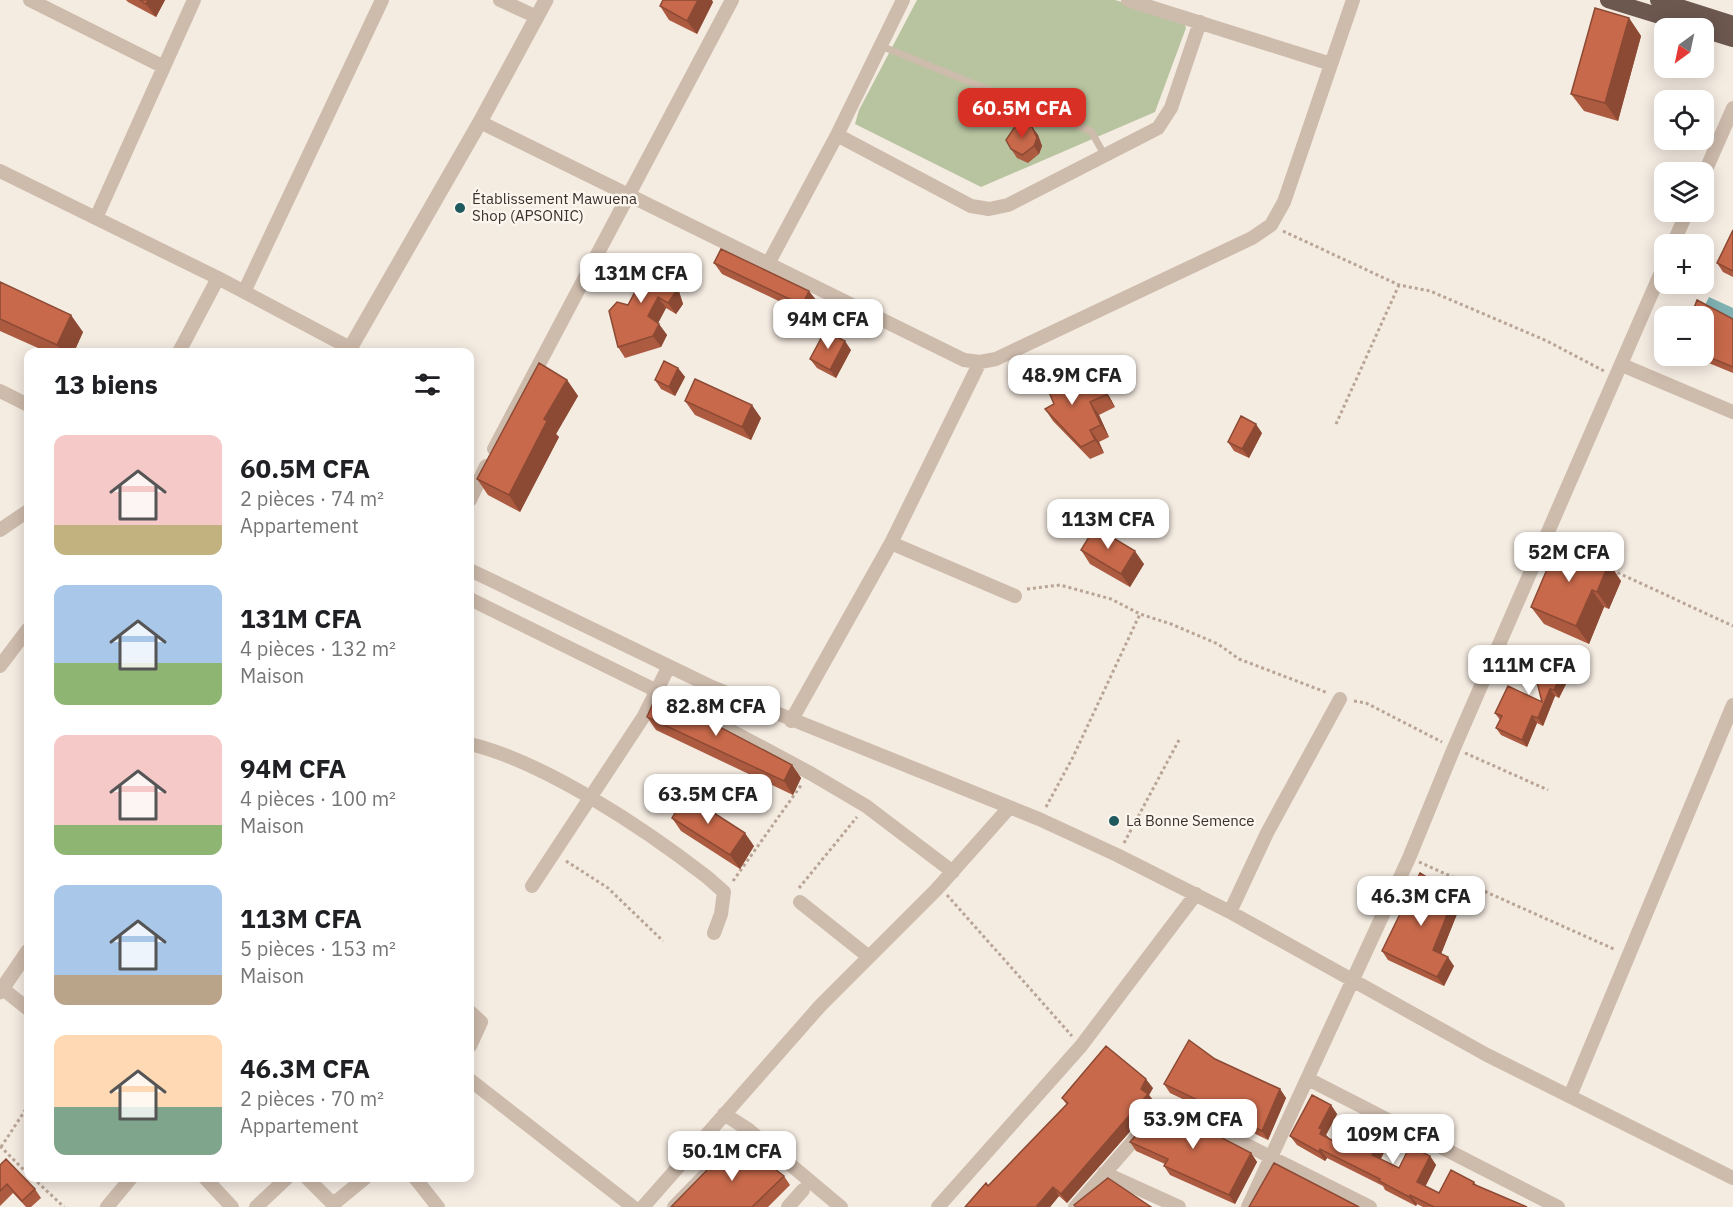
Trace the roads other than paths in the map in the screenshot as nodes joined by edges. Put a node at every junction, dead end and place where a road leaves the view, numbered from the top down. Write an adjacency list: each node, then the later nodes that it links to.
1 (30, 0): 20 (street)
2 (194, 0): 20 (street)
3 (382, 0): 32 (street)
4 (500, 0): 12 (street)
5 (546, 0): 12 (street)
6 (732, 0): 27 (street)
7 (903, 0): 18 (street)
8 (1128, 0): 14 (street)
9 (1353, 0): 19 (street)
10 (1608, 0): 13 (highway)
11 (1658, 0): 15 (highway)
12 (537, 17): 22 (street)
13 (1666, 18)
14 (1200, 22): 19 (street); 24 (street)
15 (1733, 24)
16 (1714, 33): 17 (highway)
17 (1733, 39)
18 (881, 46): 23 (street); 24 (lane)
19 (1331, 64): 36 (street)
20 (162, 66): 28 (street)
21 (1733, 108): 25 (street)
22 (480, 122): 27 (street); 35 (street)
23 (837, 135): 24 (street); 29 (street)
24 (1105, 156)
25 (1709, 162)
26 (0, 171): 28 (street)
27 (627, 195): 29 (street); 41 (street)
28 (96, 218): 30 (street)
29 (768, 264): 36 (street)
30 (218, 278): 32 (street); 33 (street)
31 (1654, 289): 37 (street)
32 (244, 292): 34 (street)
33 (181, 348)
34 (345, 348)
35 (350, 348)
36 (980, 362): 44 (street)
37 (1622, 365): 40 (street); 66 (street)
38 (0, 391): 39 (street)
39 (24, 403)
40 (1733, 412)
41 (474, 491)
42 (24, 514): 43 (street)
43 (0, 530)
44 (891, 543): 46 (street); 54 (street)
45 (474, 572): 50 (street)
46 (1015, 596)
47 (474, 601): 51 (street)
48 (24, 634): 49 (street)
49 (0, 666)
50 (669, 666): 51 (street); 54 (street)
51 (657, 691): 56 (street); 58 (street)
52 (1340, 699): 62 (street)
53 (1733, 705): 73 (street)
54 (791, 721): 57 (street)
55 (474, 745): 56 (street)
56 (588, 798): 59 (street); 63 (street)
57 (1008, 808): 58 (street); 60 (street)
58 (953, 872): 65 (street)
59 (532, 886)
60 (1196, 894): 62 (street); 95 (street)
61 (800, 902): 65 (street)
62 (1230, 912): 66 (street)
63 (714, 933)
64 (24, 957): 67 (street)
65 (869, 957): 74 (street)
66 (1352, 982): 71 (street); 73 (street)
67 (1, 990): 68 (street)
68 (24, 1006)
69 (474, 1016): 70 (street)
70 (474, 1037)
71 (1308, 1079): 76 (street); 100 (street)
72 (474, 1083): 90 (street)
73 (1570, 1096): 78 (street)
74 (724, 1114): 75 (street); 91 (street)
75 (749, 1130): 92 (street); 94 (street)
76 (1272, 1158): 77 (street); 98 (street); 99 (street)
77 (1104, 1173): 96 (street); 97 (street)
78 (1733, 1178)
79 (127, 1182): 86 (street)
80 (209, 1182): 87 (street)
81 (283, 1182): 88 (street)
82 (311, 1182): 83 (street)
83 (360, 1182)
84 (417, 1182): 89 (street)
85 (803, 1190): 93 (street)
86 (107, 1207)
87 (232, 1207)
88 (256, 1207)
89 (438, 1207)
90 (633, 1207)
91 (643, 1207)
92 (674, 1207)
93 (788, 1207)
94 (841, 1207)
95 (938, 1207)
96 (1075, 1207)
97 (1179, 1207)
98 (1248, 1207)
99 (1370, 1207)
100 (1558, 1207)

